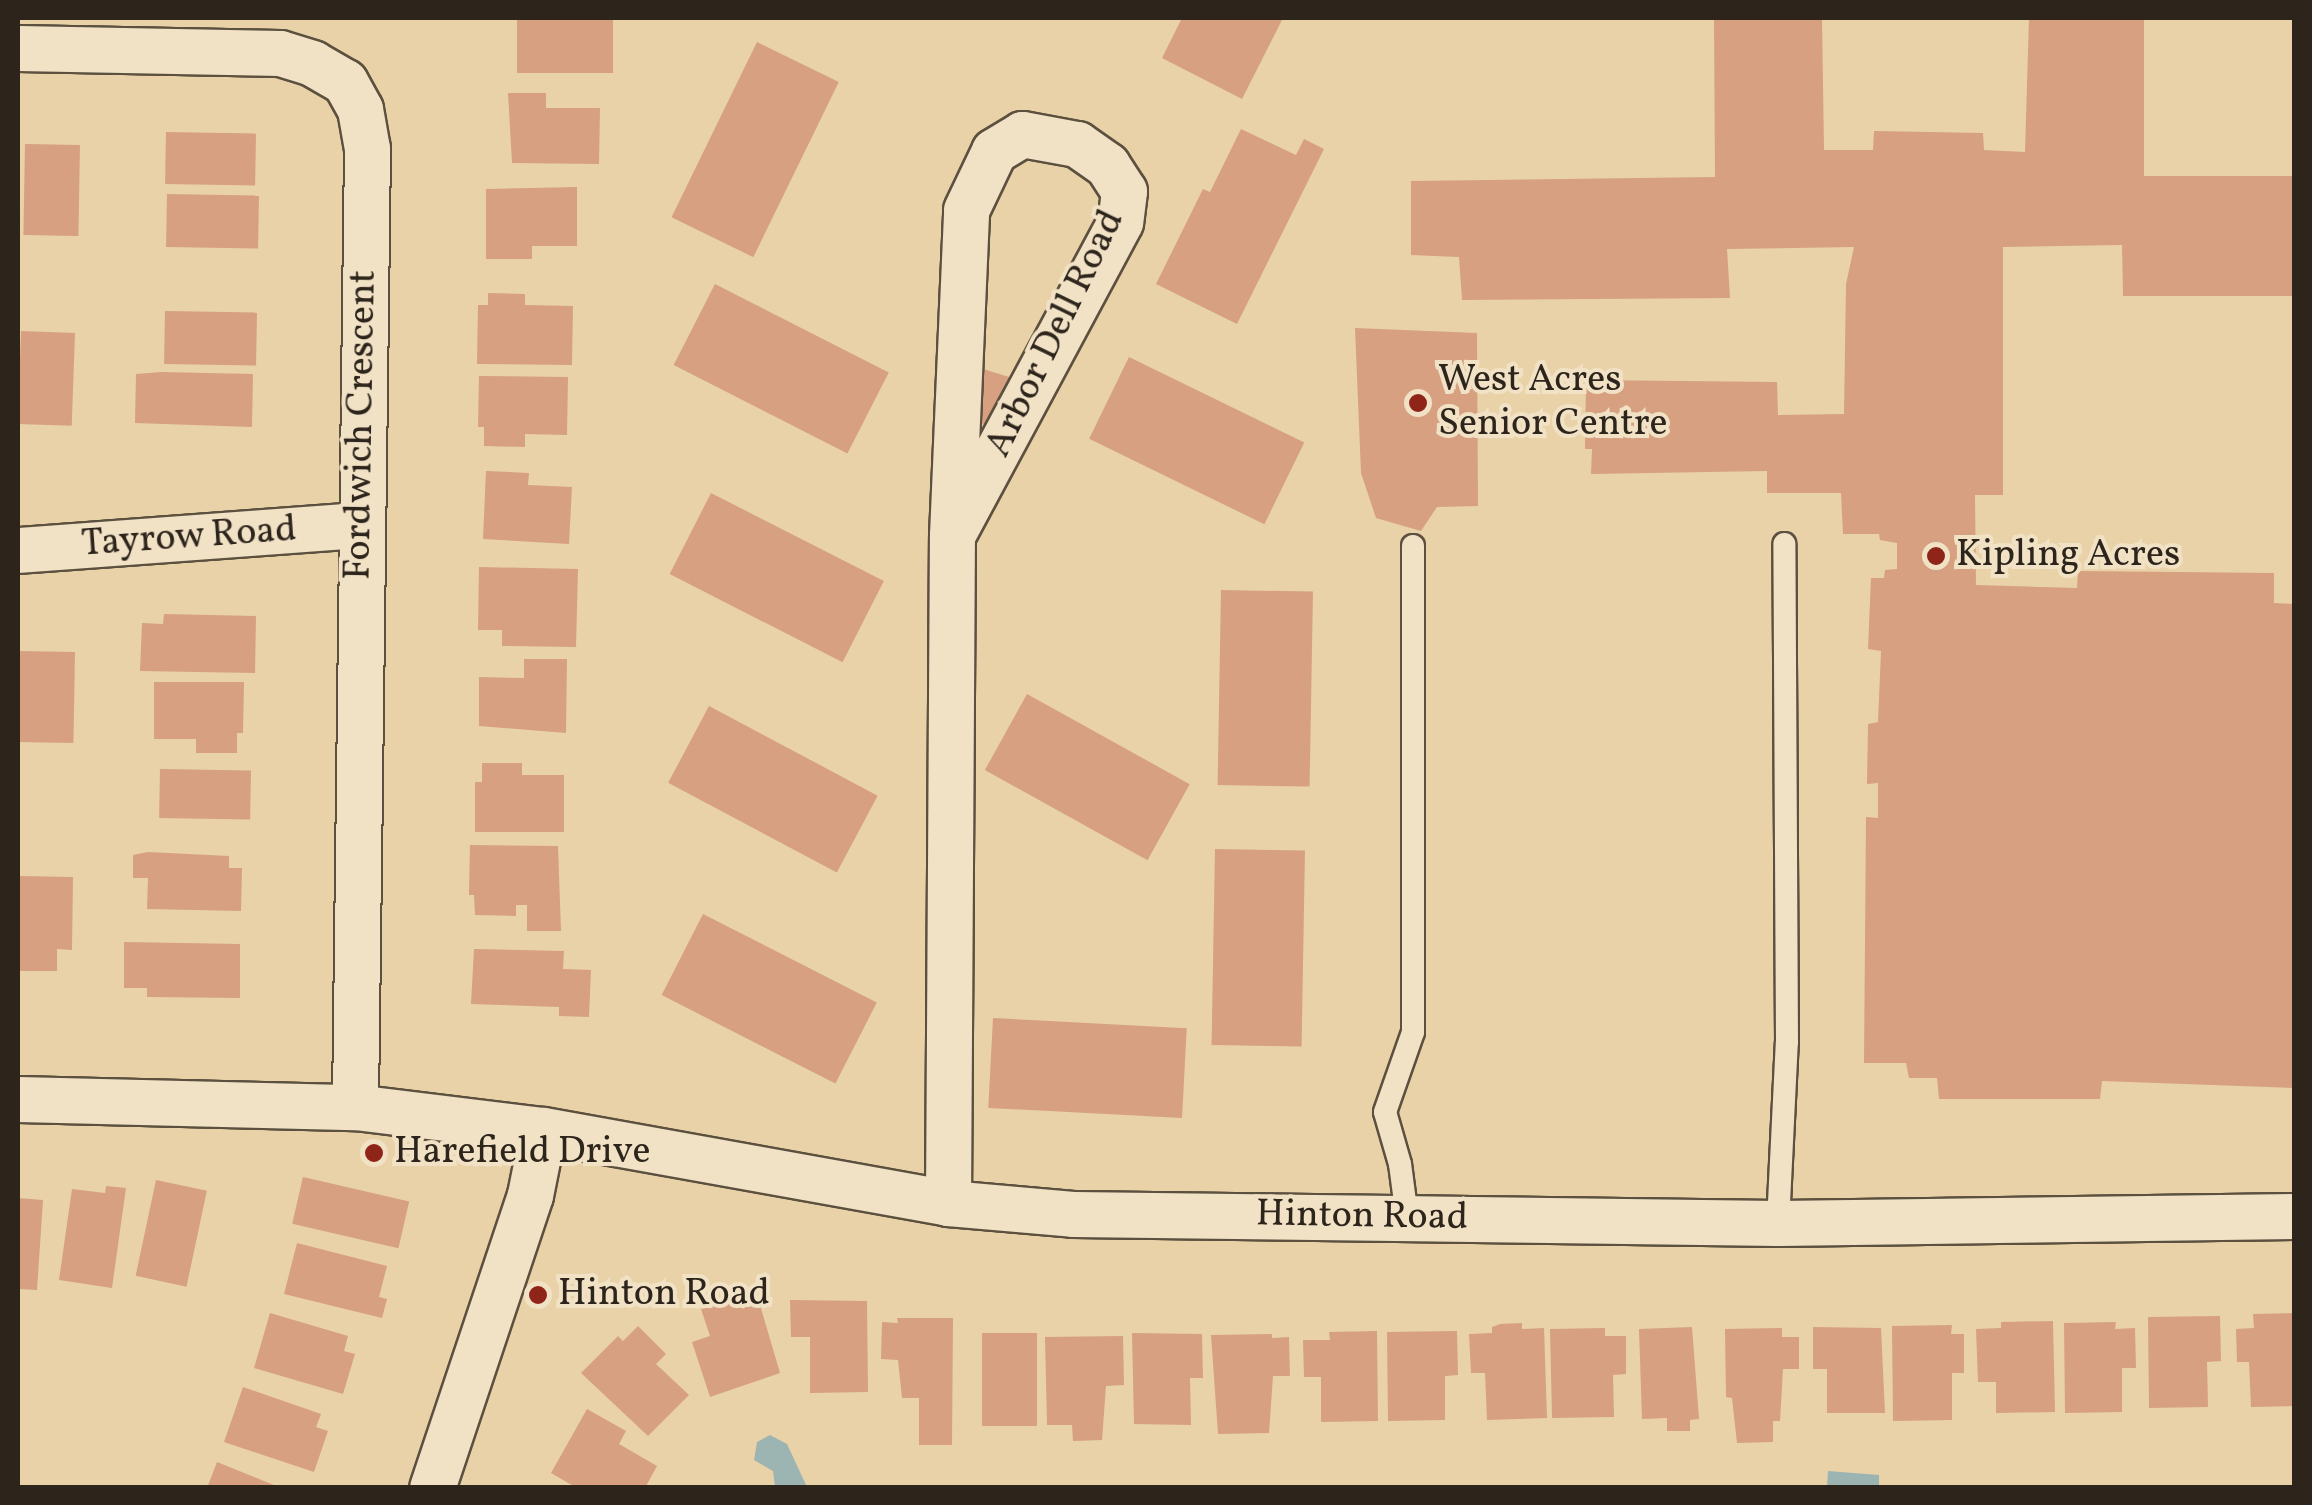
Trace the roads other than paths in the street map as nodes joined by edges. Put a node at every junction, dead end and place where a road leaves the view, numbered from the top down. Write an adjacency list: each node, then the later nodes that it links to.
1 (18, 48): 2 (street, Fordwich Crescent)
2 (360, 525): 6 (street, Tayrow Road); 8 (street, Fordwich Crescent)
3 (952, 534): 3 (street, Arbor Dell Road); 10 (street, Arbor Dell Road)
4 (1784, 544): 13 (lane)
5 (1413, 546): 12 (lane)
6 (18, 550)
7 (18, 1099): 8 (street, Hinton Road)
8 (355, 1107): 9 (street, Hinton Road)
9 (543, 1130): 10 (street, Hinton Road); 14 (street)
10 (948, 1204): 12 (street, Hinton Road)
11 (2294, 1216): 13 (street, Hinton Road)
12 (1407, 1217): 13 (street, Hinton Road)
13 (1778, 1223)
14 (432, 1488)

